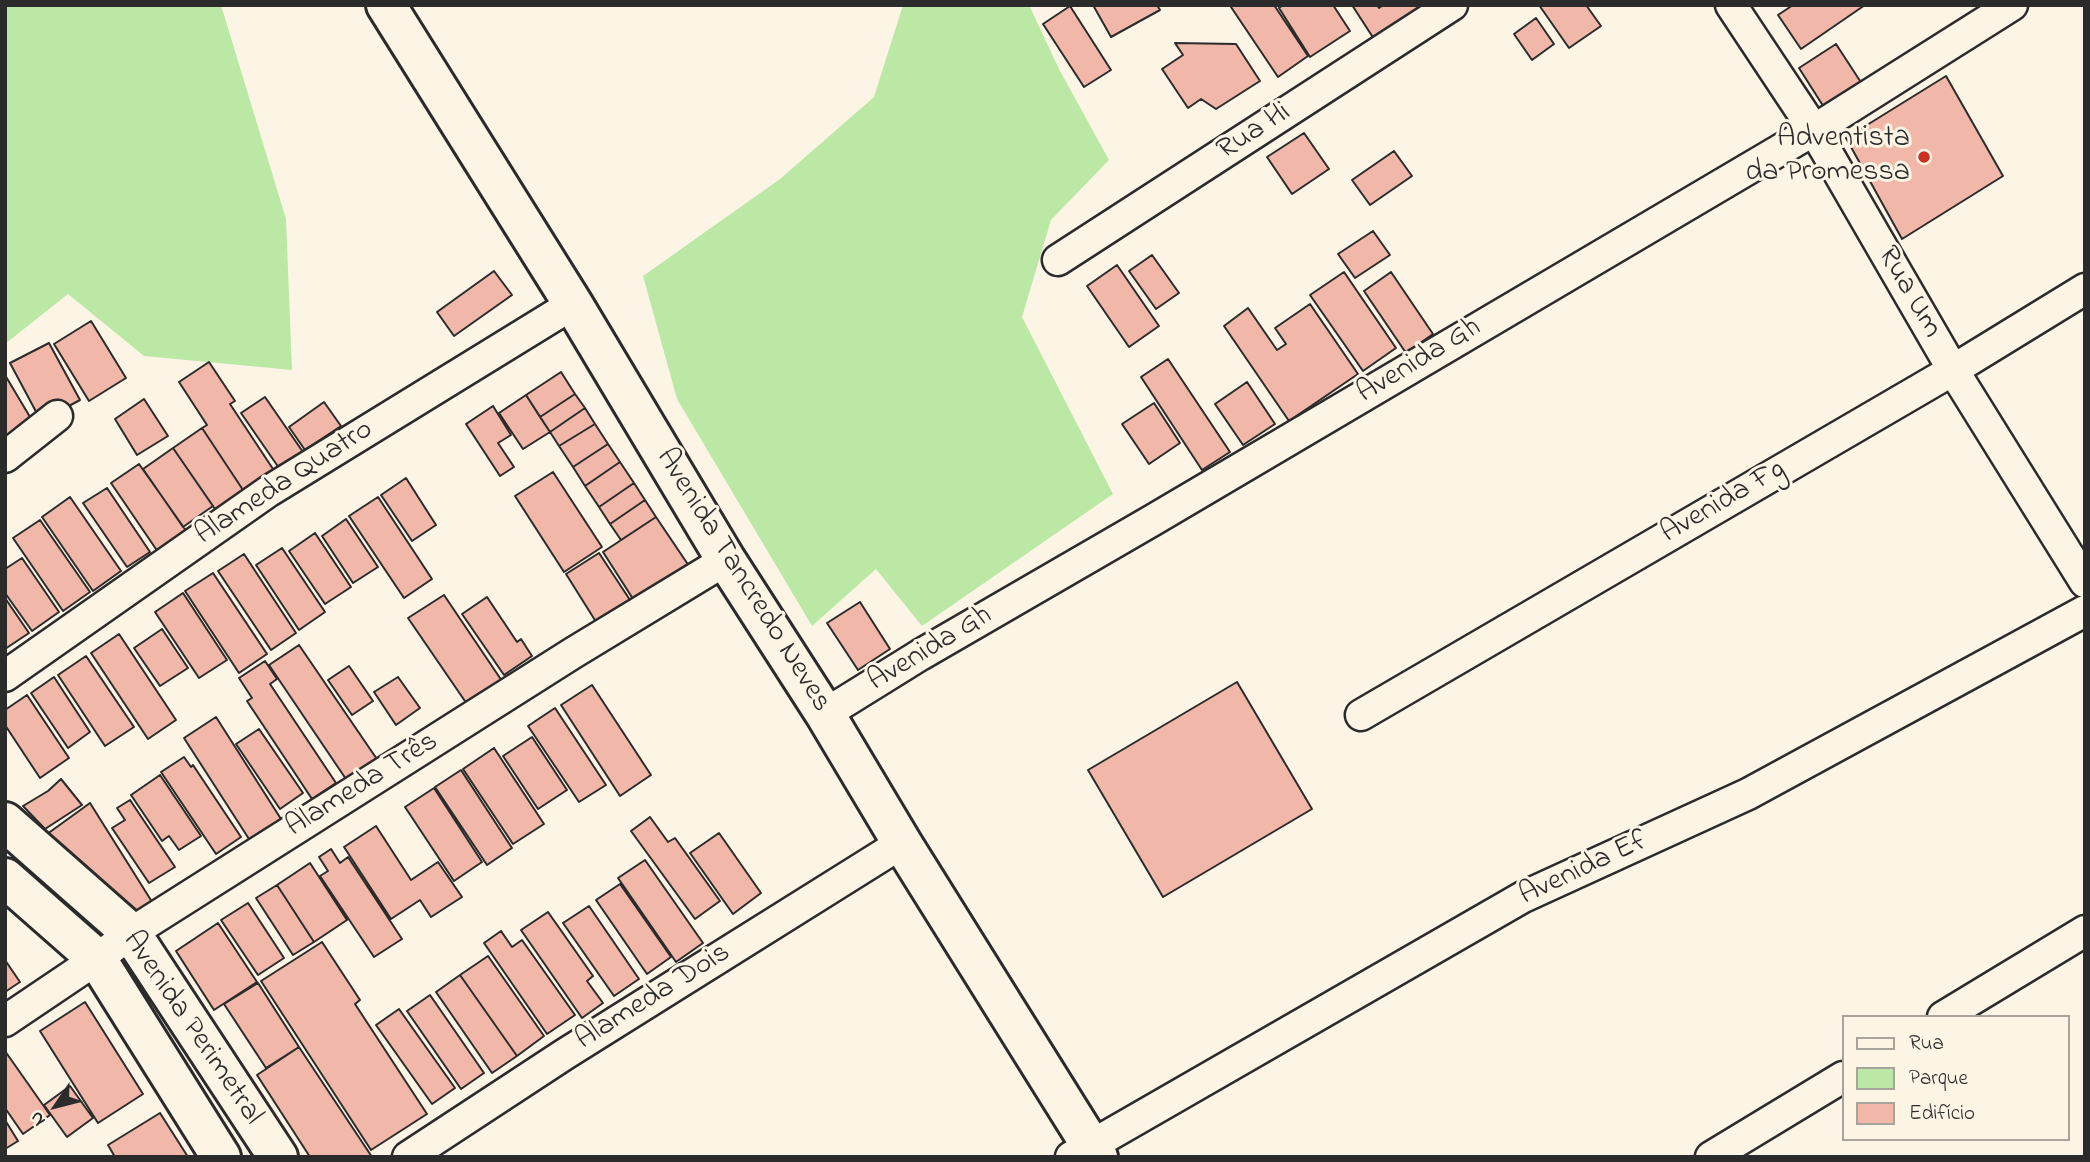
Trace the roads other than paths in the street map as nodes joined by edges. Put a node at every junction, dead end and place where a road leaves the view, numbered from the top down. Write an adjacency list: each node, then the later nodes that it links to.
1 (386, 5): 8 (street, Avenida Tancredo Neves)
2 (1452, 5): 6 (street, Rua Hi)
3 (1731, 5): 5 (street, Rua Um)
4 (2012, 5): 5 (street, Avenida Gh)
5 (1814, 130): 9 (street, Rua Um); 16 (street, Avenida Gh)
6 (1058, 260)
7 (2085, 289): 9 (street, Avenida Fg)
8 (573, 304): 12 (street, Avenida Tancredo Neves); 15 (street, Alameda Quatro)
9 (1953, 370): 13 (street, Rua Um); 17 (street, Avenida Fg)
10 (57, 416): 11 (street)
11 (5, 457)
12 (726, 561): 16 (street, Avenida Tancredo Neves); 22 (street, Alameda Três)
13 (2085, 582)
14 (2085, 611): 27 (street, Avenida Ef)
15 (5, 676)
16 (825, 714): 19 (street, Avenida Tancredo Neves)
17 (1361, 715)
18 (5, 822): 22 (street, Avenida Perimetral)
19 (902, 843): 27 (street, Avenida Tancredo Neves); 30 (street, Alameda Dois)
20 (5, 878): 23 (street, Avenida Perimetral)
21 (2085, 931): 24 (street)
22 (131, 933): 23 (street, Alameda Três); 29 (street, Avenida Perimetral)
23 (97, 959): 25 (street, Alameda Três); 28 (street, Avenida Perimetral)
24 (1946, 1015)
25 (5, 1021)
26 (1842, 1078): 31 (street)
27 (1086, 1153)
28 (222, 1157)
29 (278, 1157)
30 (408, 1157)
31 (1712, 1157)

